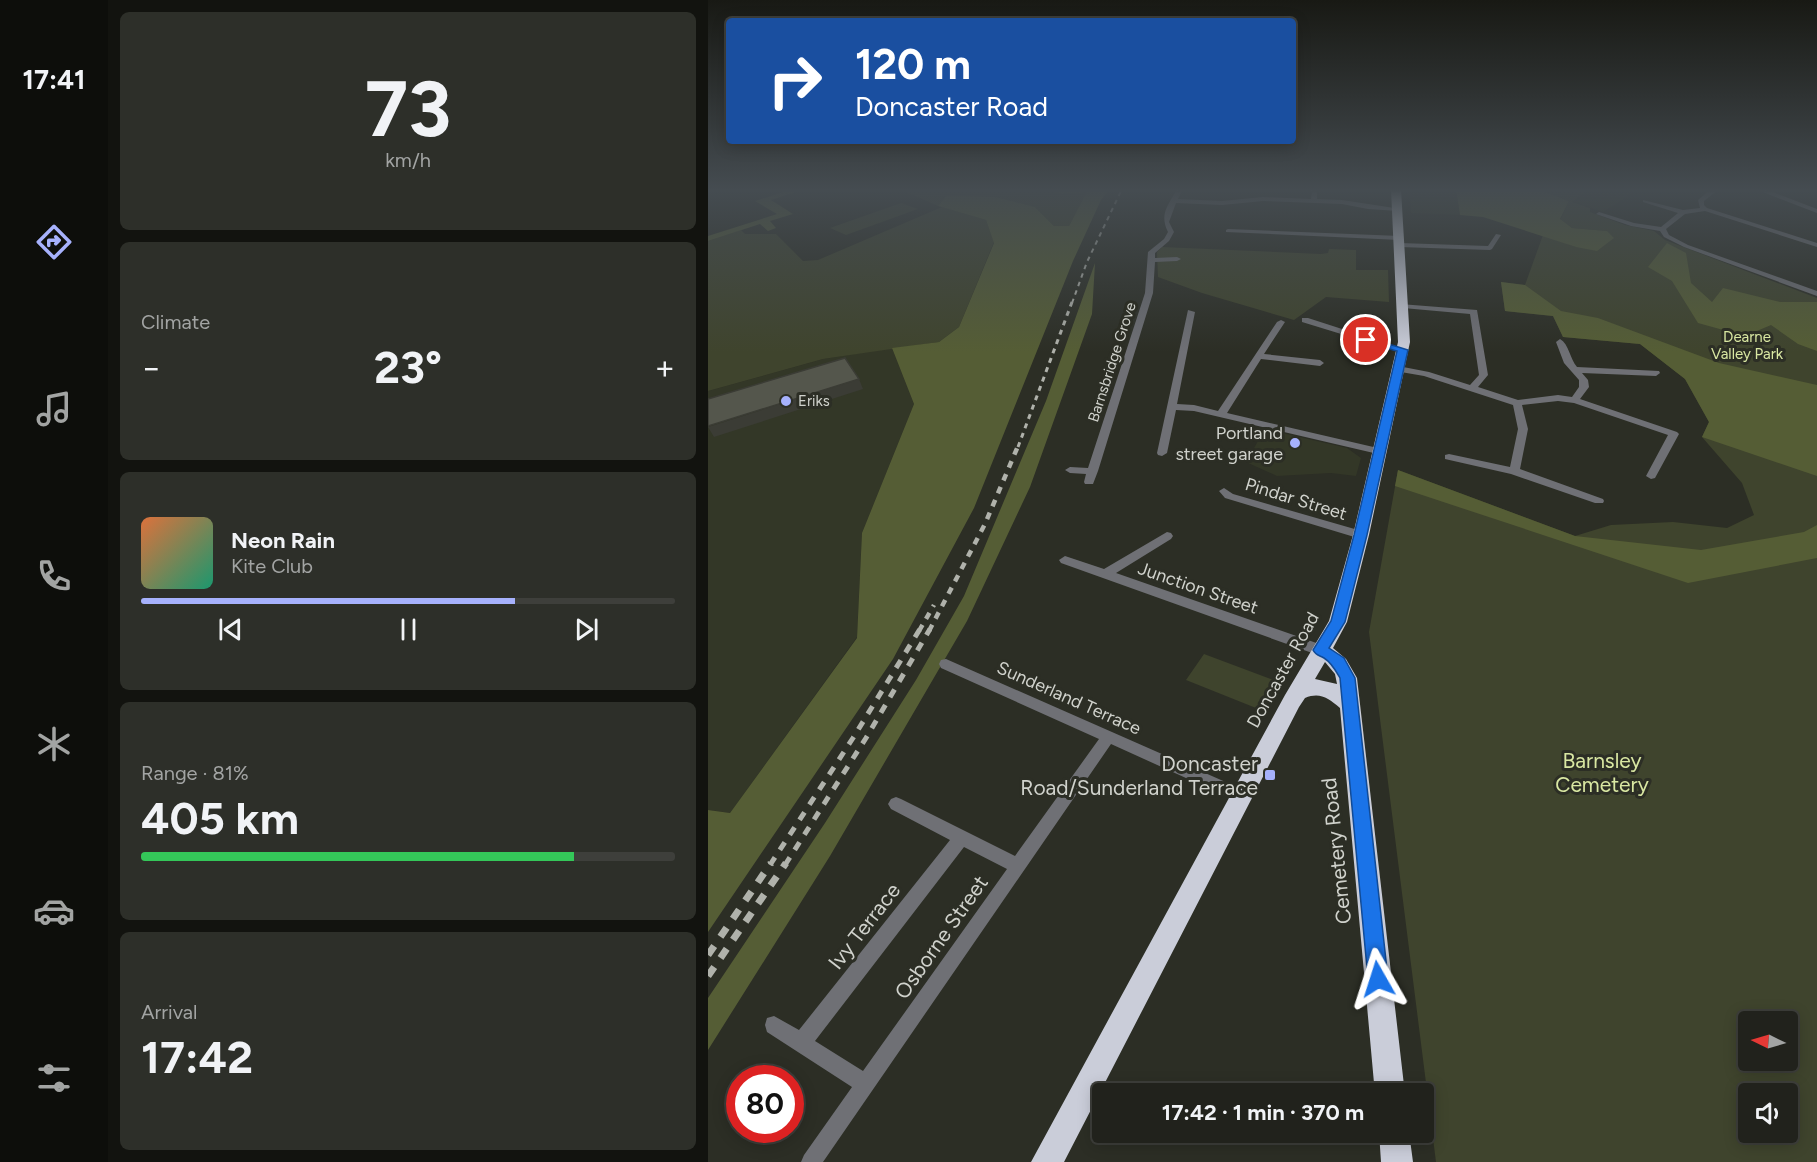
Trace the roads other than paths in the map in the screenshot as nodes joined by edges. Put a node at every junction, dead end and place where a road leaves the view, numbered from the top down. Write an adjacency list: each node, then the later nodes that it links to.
1 (1163, 243): 7 (street)
2 (1400, 243): 9 (highway, Doncaster Road)
3 (1429, 243): 4 (street)
4 (1493, 243)
5 (1680, 243): 8 (street)
6 (1177, 259): 7 (street)
7 (1152, 260): 29 (street, Barnsbridge Grove)
8 (1817, 294)
9 (1403, 306): 14 (highway, Doncaster Road); 20 (street)
10 (1191, 312): 23 (street)
11 (1305, 320): 14 (street)
12 (1281, 322): 15 (street)
13 (1560, 342): 18 (street)
14 (1403, 350): 17 (highway, Doncaster Road)
15 (1260, 356): 16 (street); 24 (street)
16 (1320, 363)
17 (1398, 369): 20 (street); 25 (highway, Doncaster Road)
18 (1574, 370): 19 (street); 21 (street)
19 (1656, 373)
20 (1472, 388): 22 (street)
21 (1575, 400): 22 (street); 31 (street)
22 (1517, 403): 30 (street)
23 (1172, 407): 24 (street); 26 (street)
24 (1221, 414): 25 (street)
25 (1378, 451): 35 (highway, Doncaster Road)
26 (1162, 453)
27 (1449, 457): 30 (street)
28 (1070, 470): 29 (street)
29 (1093, 471): 32 (street, Barnsbridge Grove)
30 (1514, 471): 34 (street)
31 (1651, 476)
32 (1089, 482)
33 (1224, 491): 35 (street, Pindar Street)
34 (1599, 501)
35 (1361, 535): 39 (highway, Doncaster Road)
36 (1167, 536): 38 (street)
37 (1065, 560): 38 (street, Junction Street)
38 (1106, 574): 40 (street, Junction Street)
39 (1338, 622): 40 (highway, Doncaster Road); 42 (highway)
40 (1320, 650): 42 (highway, Cemetery Road); 43 (highway, Doncaster Road)
41 (946, 664): 45 (street, Sunderland Terrace)
42 (1347, 678): 44 (highway, Cemetery Road)
43 (1297, 692): 44 (highway); 46 (highway, Doncaster Road)
44 (1350, 704): 52 (highway, Cemetery Road)
45 (1108, 737): 46 (street, Sunderland Terrace); 49 (street, Osborne Street)
46 (1241, 796): 56 (highway, Doncaster Road)
47 (896, 804): 48 (street)
48 (962, 837): 49 (street); 51 (street, Ivy Terrace)
49 (1018, 866): 53 (street, Osborne Street)
50 (774, 1025): 51 (street)
51 (801, 1043): 53 (street)
52 (1389, 1083)
53 (866, 1085): 55 (street, Osborne Street)
54 (1395, 1143): 57 (highway)
55 (812, 1162)
56 (1047, 1162)
57 (1397, 1162)

